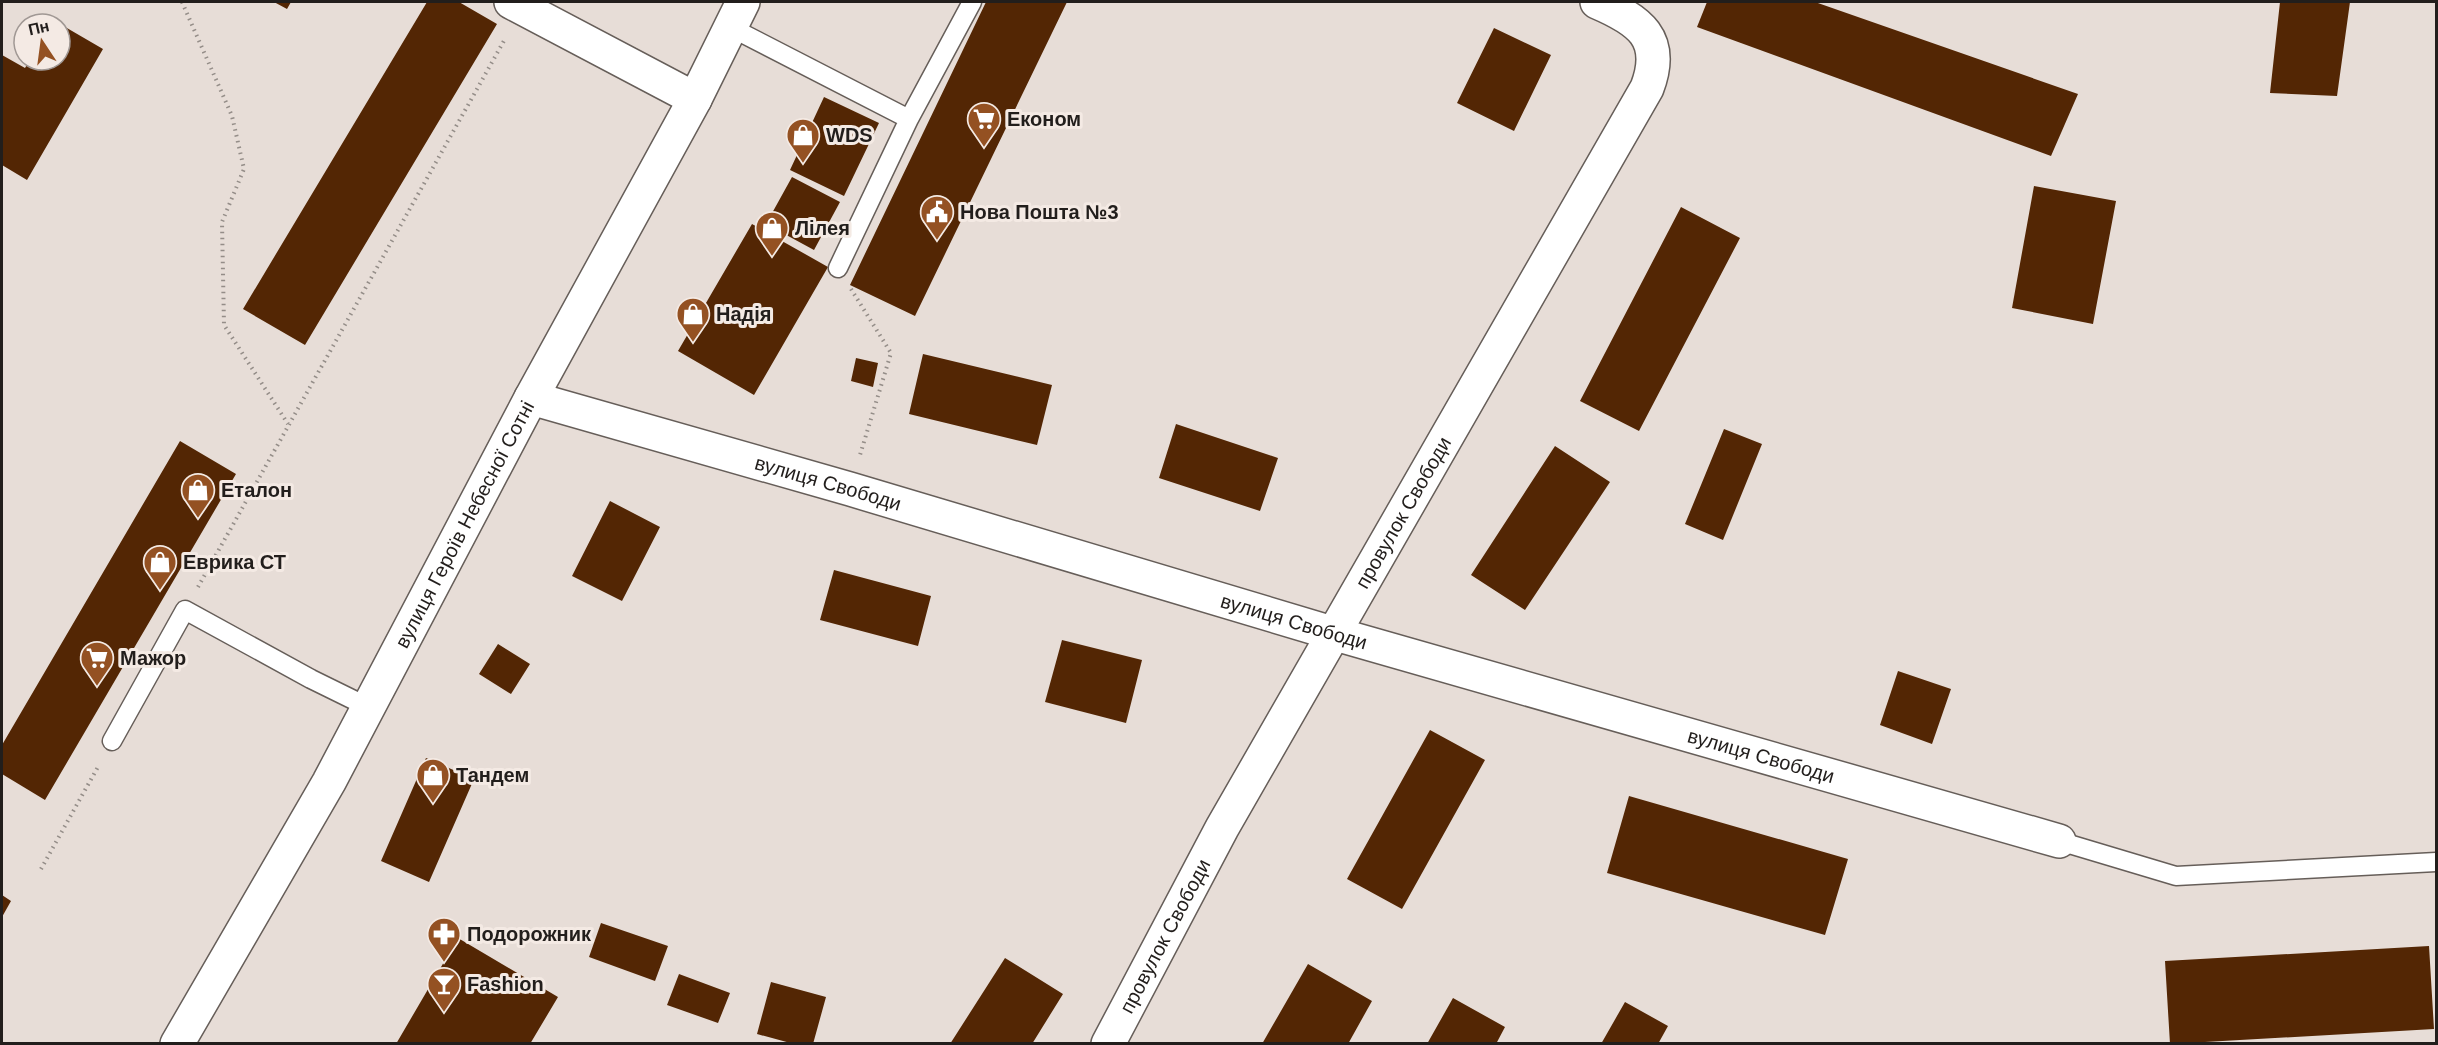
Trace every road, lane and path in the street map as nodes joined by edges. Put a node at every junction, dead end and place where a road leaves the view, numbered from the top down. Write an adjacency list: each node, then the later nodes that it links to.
1 (182, 2): 10 (path)
2 (972, 2): 7 (lane)
3 (1597, 2): 13 (street, провулок Свободи)
4 (517, 5): 6 (street); 10 (path)
5 (737, 14): 6 (street, вулиця Героїв Небесної Сотні); 7 (lane)
6 (695, 99): 9 (street, вулиця Героїв Небесної Сотні)
7 (909, 119): 8 (lane)
8 (838, 268): 11 (path)
9 (531, 398): 11 (street, вулиця Свободи); 14 (street, вулиця Героїв Небесної Сотні)
10 (288, 424): 12 (path)
11 (850, 489): 13 (street, вулиця Свободи)
12 (185, 610): 14 (lane); 15 (lane)
13 (1332, 633): 16 (street, вулиця Свободи); 20 (street, провулок Свободи)
14 (368, 707): 19 (street, вулиця Героїв Небесної Сотні)
15 (112, 741): 18 (path)
16 (2059, 842): 17 (lane)
17 (2436, 861)
18 (41, 868)
19 (177, 1044)
20 (1108, 1044)

